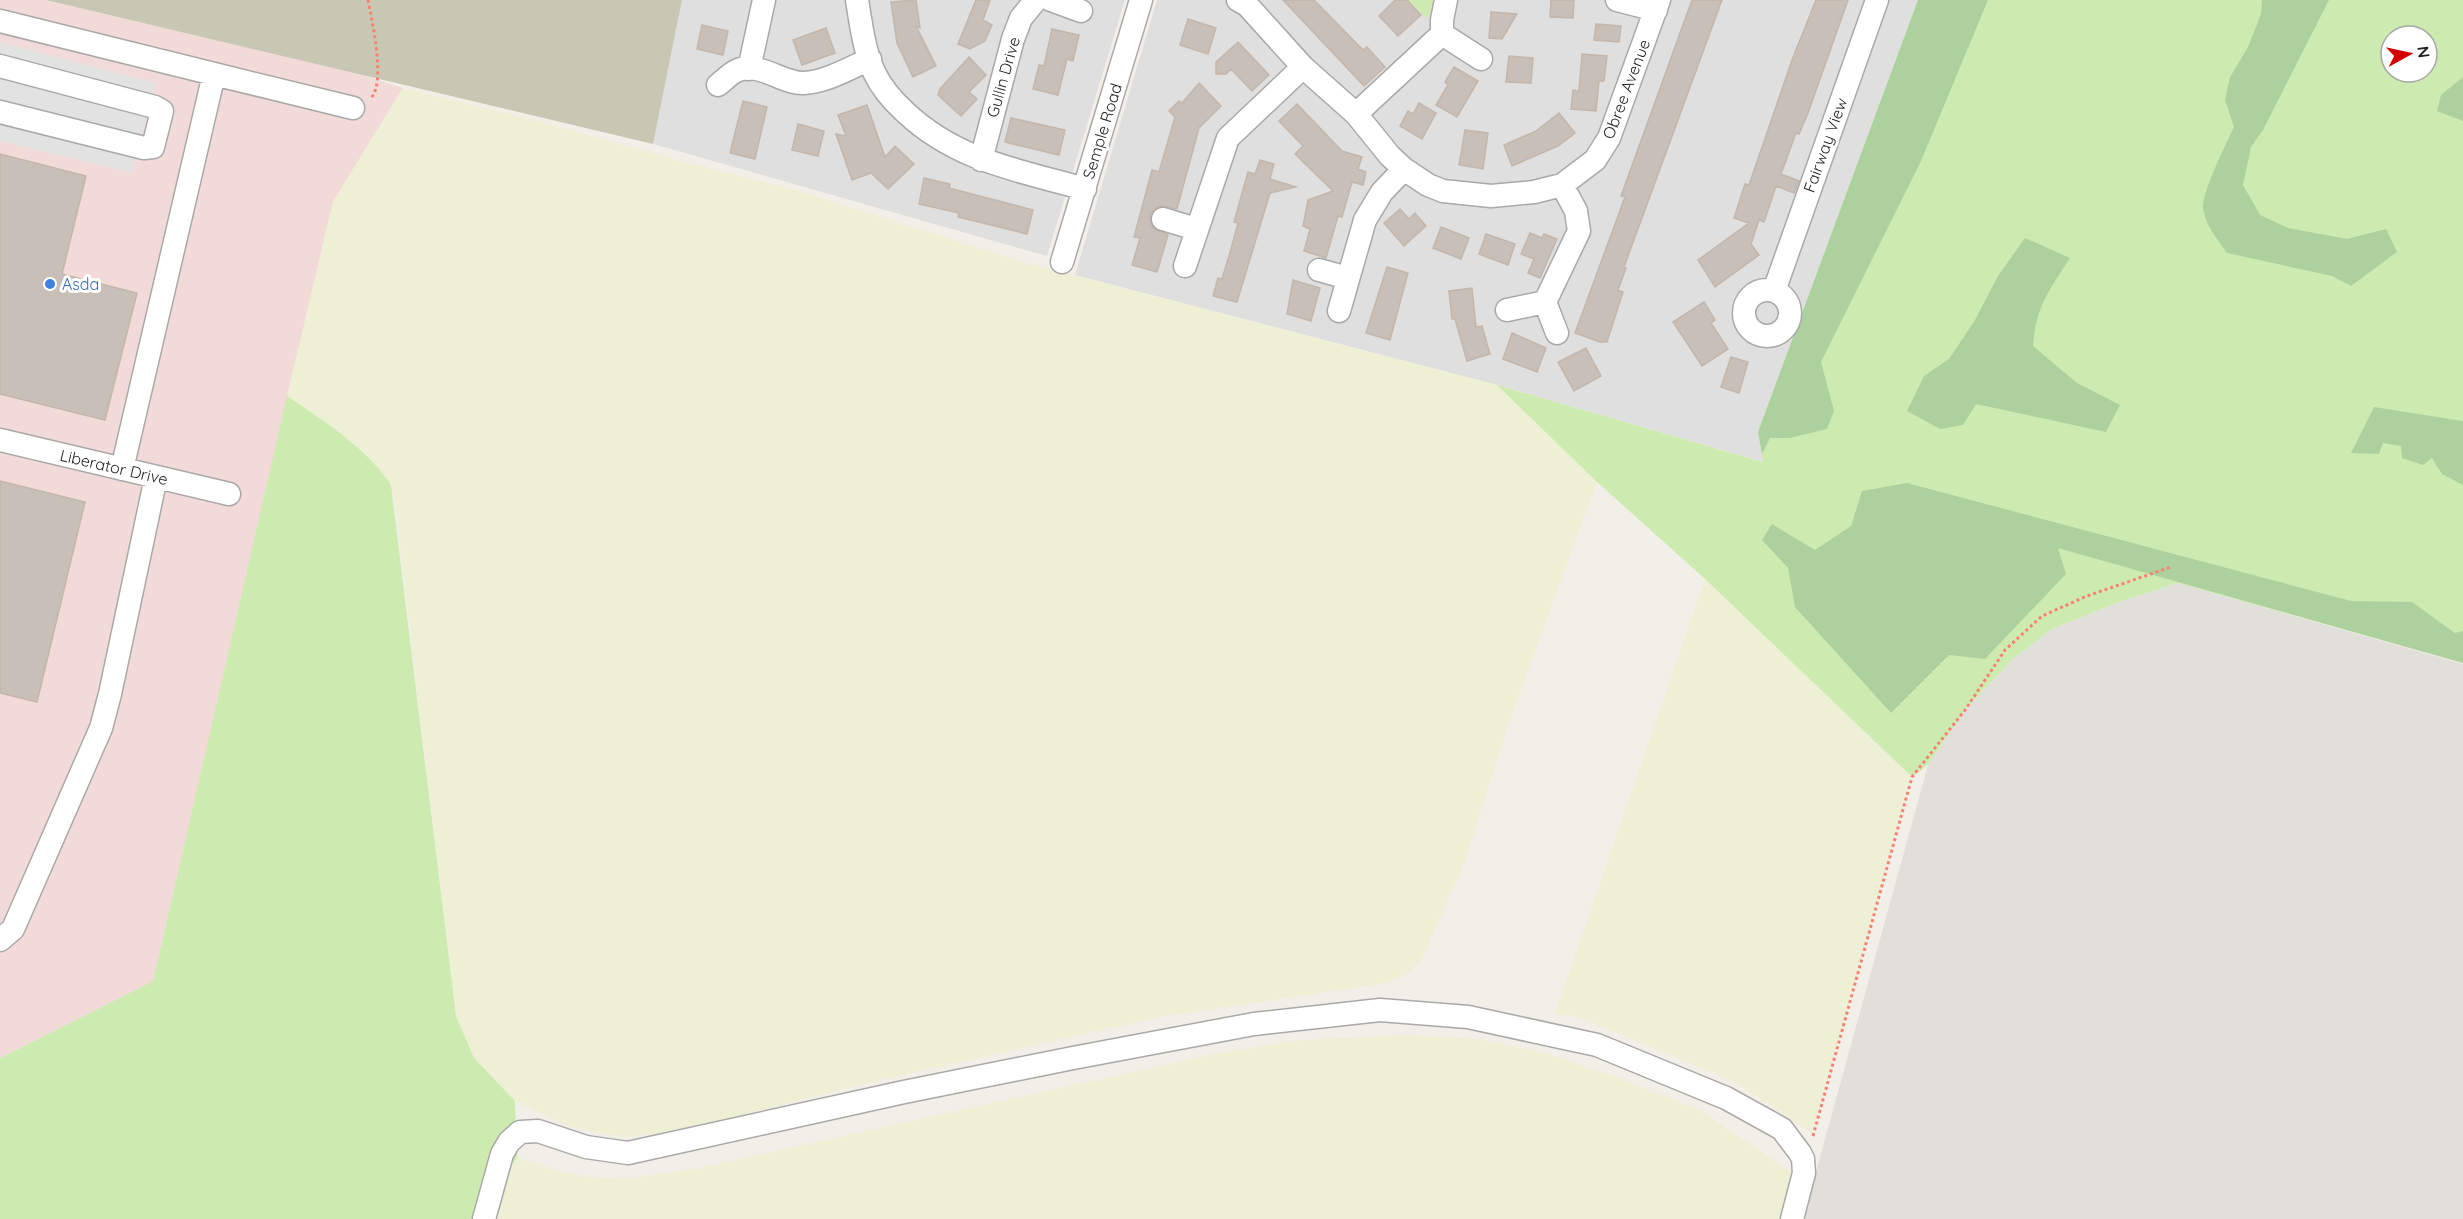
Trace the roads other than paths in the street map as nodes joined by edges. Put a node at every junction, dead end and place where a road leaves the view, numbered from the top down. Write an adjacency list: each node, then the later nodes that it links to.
1 (764, 0): 18 (street)
2 (857, 0): 14 (street)
3 (1036, 0): 24 (street, Gullin Drive)
4 (1051, 0): 11 (street)
5 (1141, 0): 27 (street, Semple Road)
6 (1238, 0): 17 (street, Obree Avenue)
7 (1446, 0): 13 (street)
8 (1617, 0): 10 (street, Obree Avenue)
9 (1877, 0): 34 (street, Fairway View)
10 (1658, 5): 26 (street, Obree Avenue)
11 (1081, 11)
12 (0, 21): 19 (street)
13 (1442, 34): 15 (street); 23 (street)
14 (870, 59): 18 (street); 24 (street)
15 (1481, 59)
16 (0, 66): 22 (street)
17 (1303, 67): 23 (street, Obree Avenue); 29 (street)
18 (749, 69): 20 (street)
19 (214, 74): 21 (street); 40 (street)
20 (718, 86)
21 (353, 108)
22 (0, 112)
23 (1356, 114): 25 (street, Obree Avenue)
24 (981, 160): 27 (street)
25 (1404, 169): 26 (street, Obree Avenue); 33 (street)
26 (1562, 186): 35 (street)
27 (1085, 189): 30 (street, Semple Road)
28 (1163, 219): 29 (street)
29 (1196, 229): 31 (street)
30 (1062, 262)
31 (1185, 266)
32 (1319, 270): 33 (street)
33 (1348, 278): 37 (street)
34 (1774, 291)
35 (1545, 302): 36 (street); 38 (street)
36 (1507, 310)
37 (1339, 311)
38 (1557, 333)
39 (0, 440): 40 (street, Liberator Drive)
40 (122, 469): 41 (street, Liberator Drive)
41 (156, 477): 42 (street, Liberator Drive); 43 (street)
42 (229, 494)
43 (0, 940)
44 (484, 1219): 45 (street)
45 (1792, 1219)

